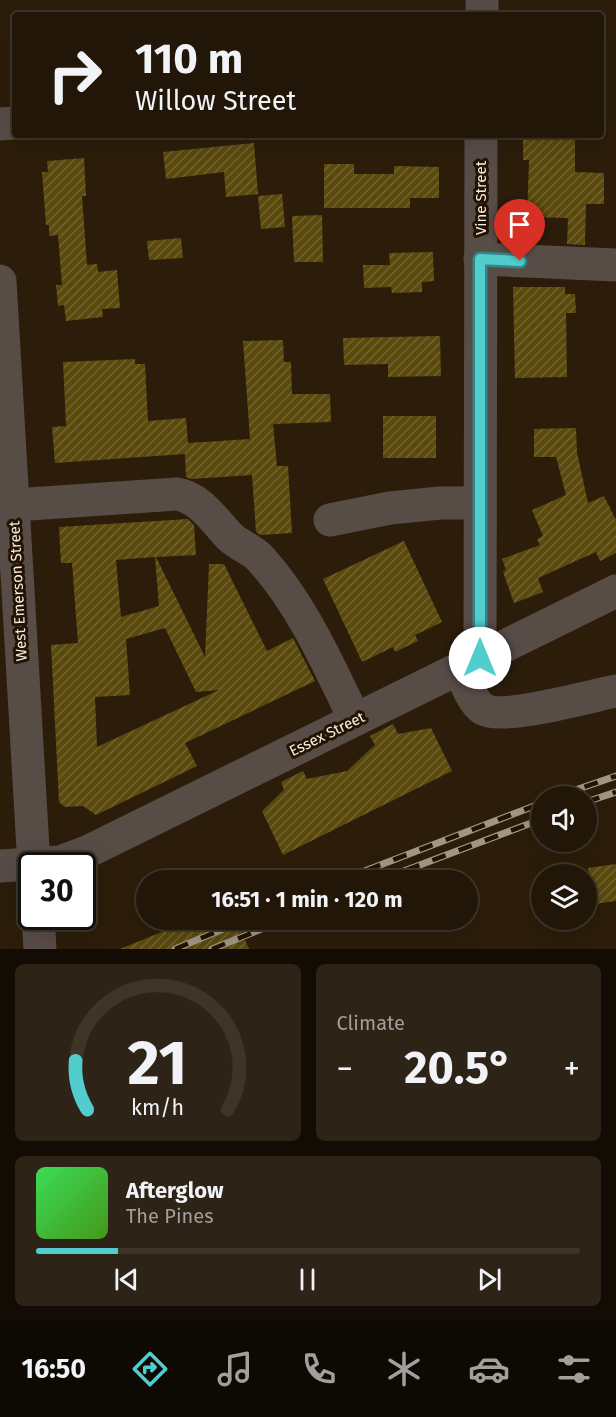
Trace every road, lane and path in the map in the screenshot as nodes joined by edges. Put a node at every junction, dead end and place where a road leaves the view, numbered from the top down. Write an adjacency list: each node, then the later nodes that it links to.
1 (481, 138): 2 (street, Vine Street)
2 (480, 259): 3 (street); 5 (street, Vine Street)
3 (616, 265)
4 (0, 281): 6 (street, West Emerson Street)
5 (480, 503): 7 (street); 9 (street, Vine Street)
6 (14, 505): 11 (street); 12 (street, West Emerson Street)
7 (330, 520)
8 (616, 591): 9 (street, Essex Street)
9 (470, 663): 10 (street); 11 (street, Essex Street)
10 (616, 691)
11 (355, 720): 13 (street, Essex Street)
12 (33, 852)
13 (87, 852)
14 (18, 865): 15 (street, Essex Street)
15 (0, 866)
16 (39, 930): 17 (street)
17 (40, 949)

